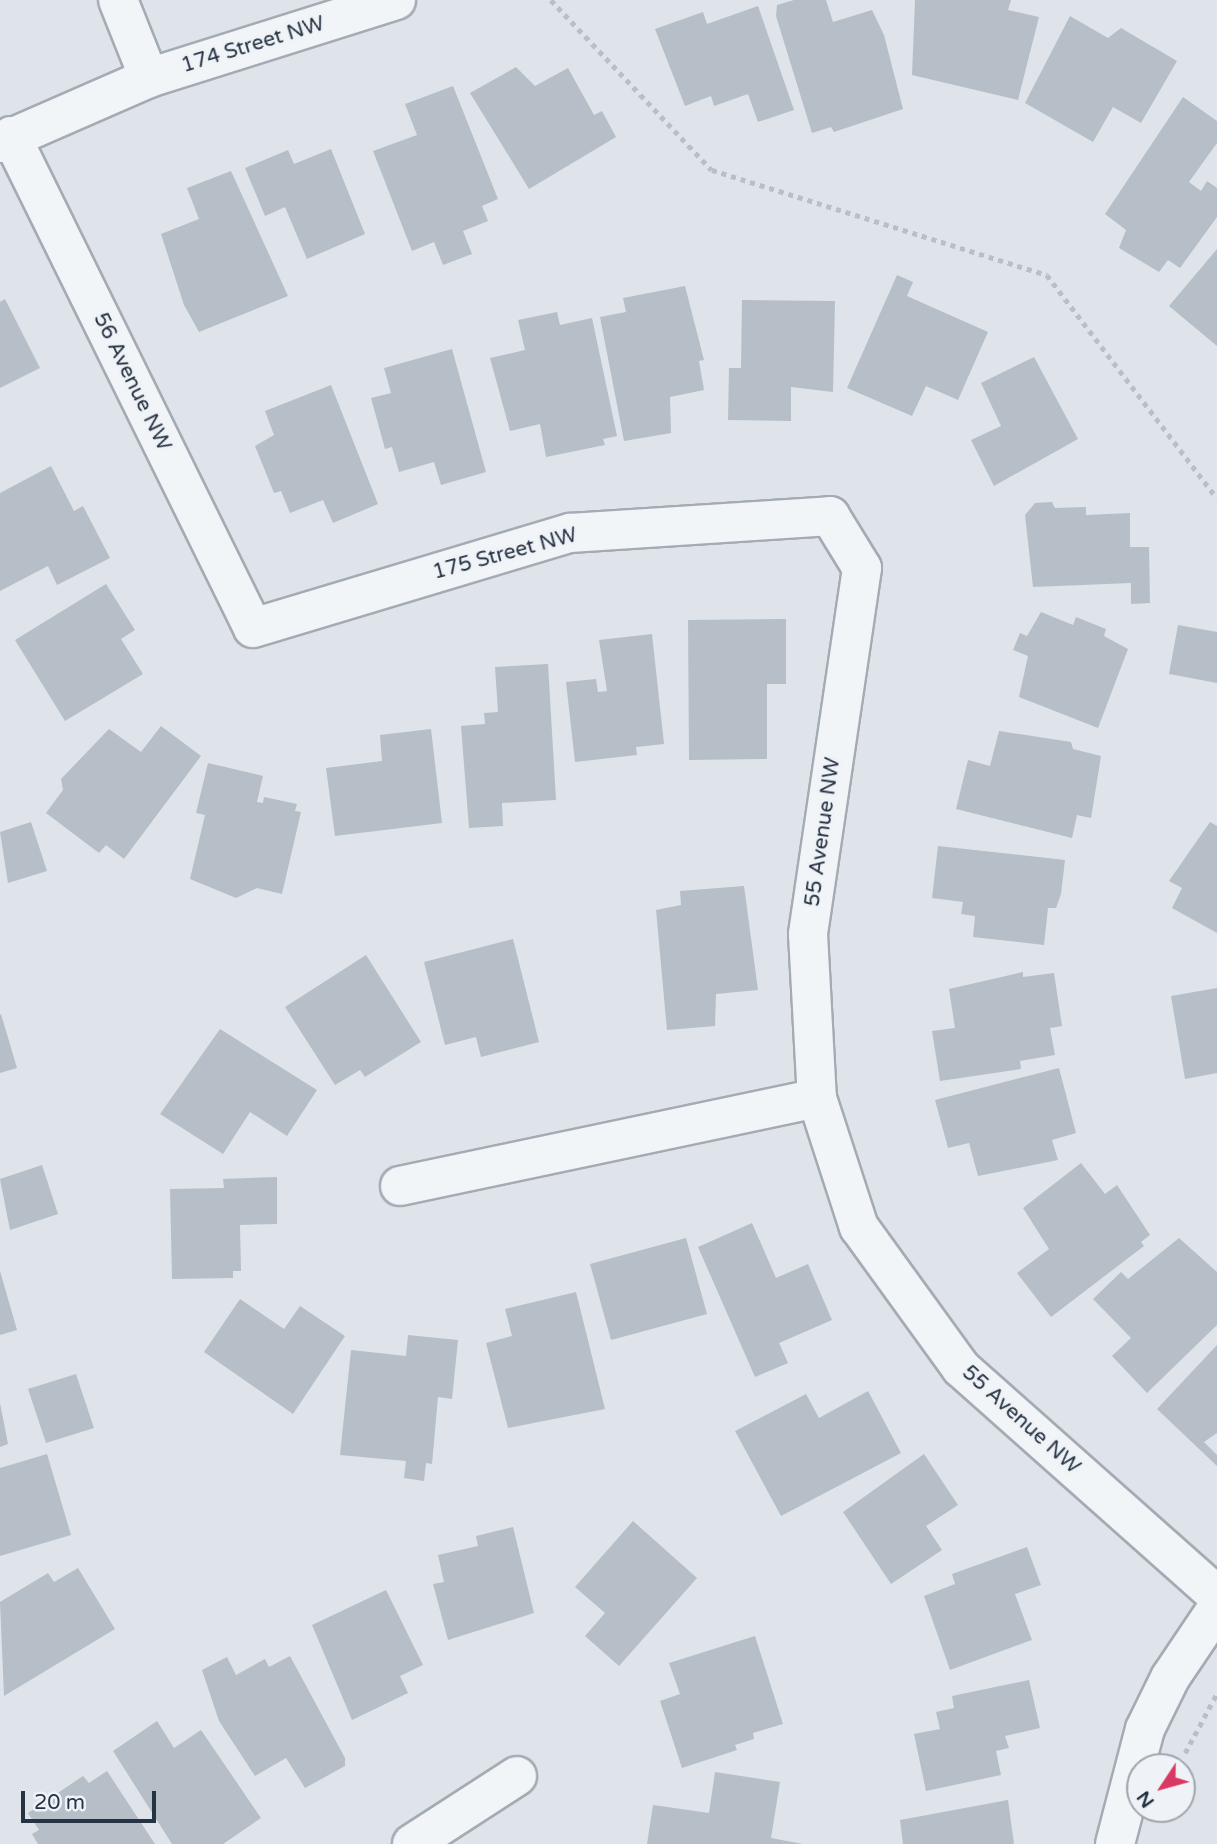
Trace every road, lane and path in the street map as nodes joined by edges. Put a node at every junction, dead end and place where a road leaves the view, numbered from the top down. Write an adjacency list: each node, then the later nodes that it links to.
1 (118, 0): 4 (street)
2 (396, 0): 4 (street, 174 Street NW)
3 (551, 0): 6 (path)
4 (149, 78): 5 (street, 174 Street NW)
5 (6, 139): 8 (street, 56 Avenue NW)
6 (1217, 498)
7 (862, 568): 8 (street, 175 Street NW); 9 (street, 55 Avenue NW)
8 (253, 628)
9 (817, 1098): 10 (street); 11 (street, 55 Avenue NW)
10 (400, 1186)
11 (1217, 1595)
12 (1217, 1608): 17 (street)
13 (1217, 1693): 14 (path)
14 (1186, 1753)
15 (517, 1776): 16 (street)
16 (412, 1844)
17 (1115, 1844)

